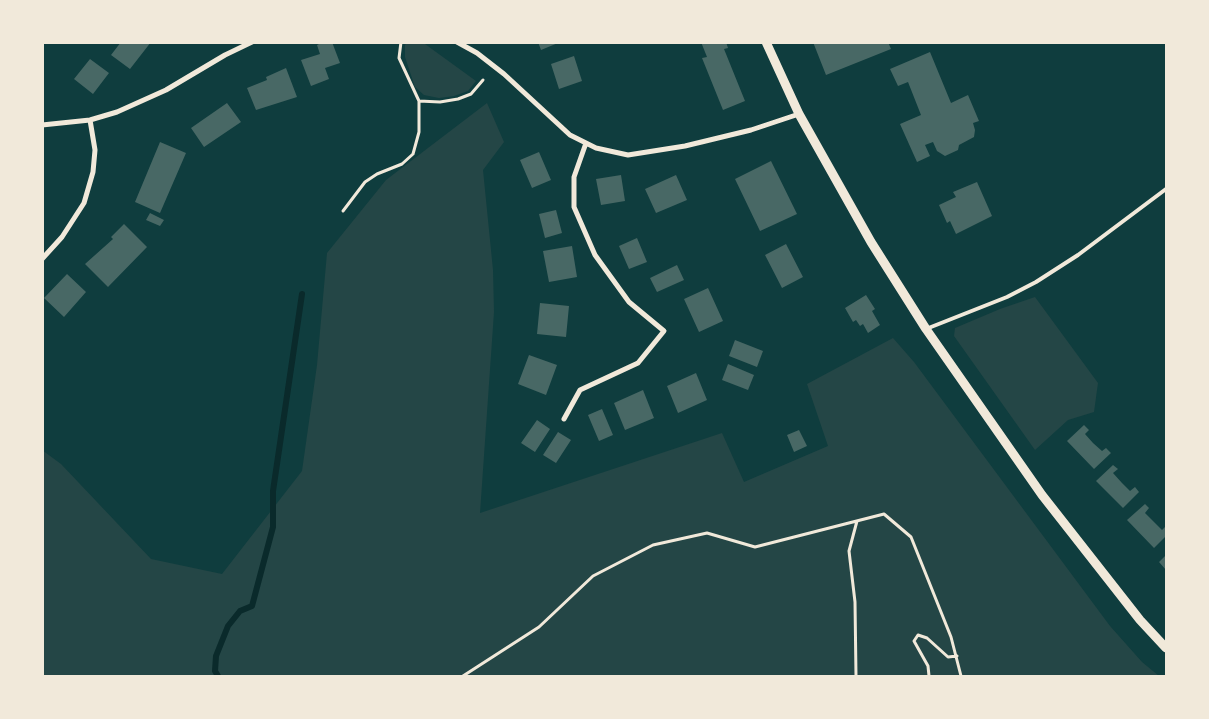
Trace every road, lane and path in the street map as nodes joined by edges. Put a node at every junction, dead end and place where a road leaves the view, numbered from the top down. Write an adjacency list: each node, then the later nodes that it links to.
1 (252, 42): 8 (street)
2 (401, 42): 6 (path)
3 (457, 42): 10 (street)
4 (766, 42): 7 (street)
5 (483, 80): 6 (path)
6 (419, 101): 12 (path)
7 (799, 114): 10 (street); 14 (street)
8 (90, 120): 9 (street); 13 (street)
9 (42, 124)
10 (586, 143): 15 (street)
11 (1166, 189): 14 (lane)
12 (343, 211)
13 (42, 259)
14 (926, 329): 17 (street)
15 (564, 419)
16 (857, 521): 18 (path); 19 (path); 20 (path)
17 (1166, 648)
18 (957, 656): 21 (path); 22 (path)
19 (463, 676)
20 (856, 676)
21 (929, 676)
22 (961, 676)

